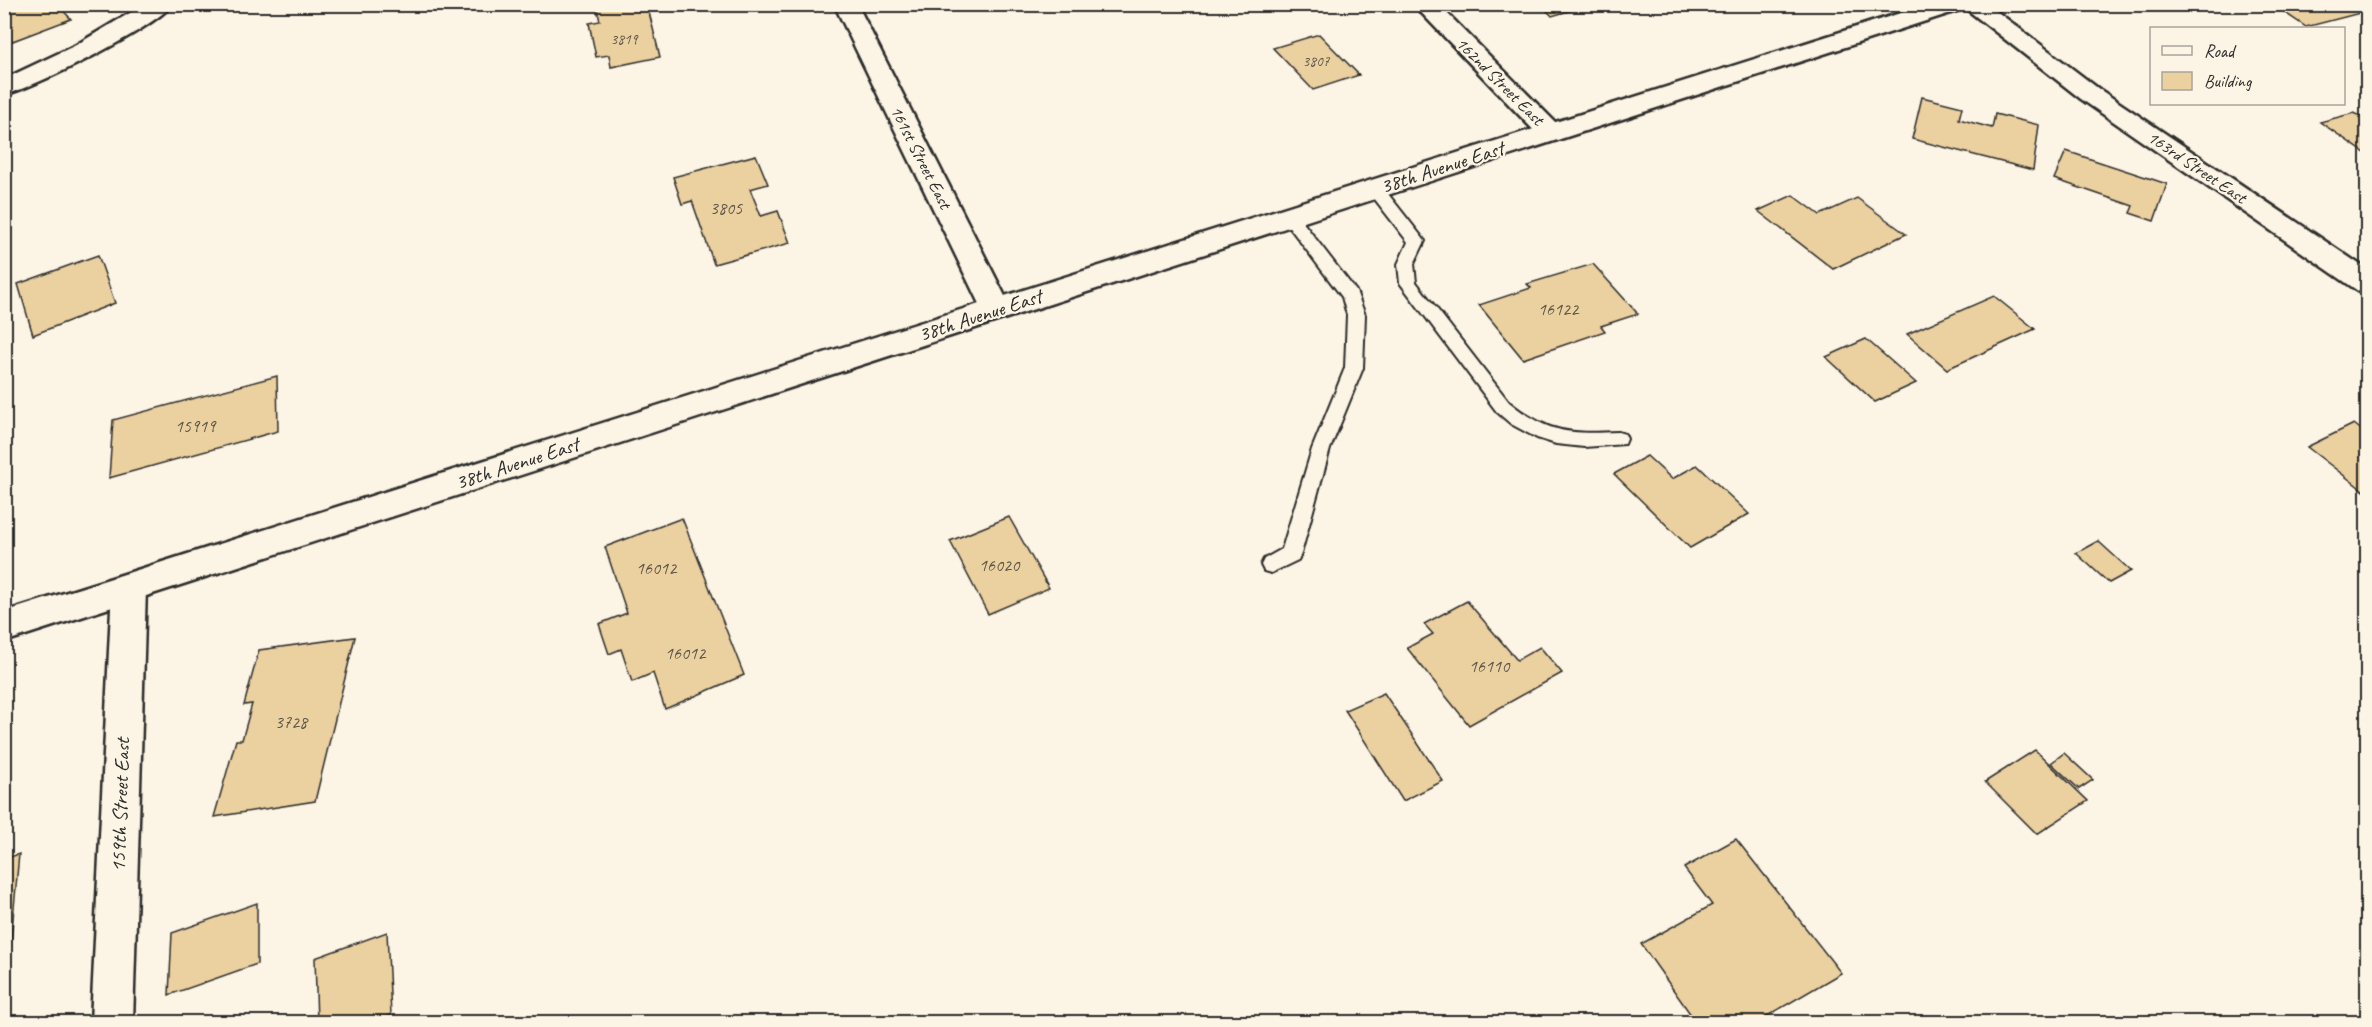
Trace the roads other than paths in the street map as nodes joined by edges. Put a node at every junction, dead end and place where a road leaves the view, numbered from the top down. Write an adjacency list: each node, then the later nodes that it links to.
1 (161, 4): 6 (street)
2 (844, 4): 11 (street, 161st Street East)
3 (1424, 4): 7 (street, 162nd Street East)
4 (1955, 4): 7 (street, 38th Avenue East)
5 (1971, 4): 10 (street, 163rd Street East)
6 (4, 88)
7 (1551, 133): 8 (street, 38th Avenue East)
8 (1375, 189): 9 (street, 38th Avenue East); 12 (lane)
9 (1289, 216): 11 (street, 38th Avenue East); 13 (lane)
10 (2367, 284)
11 (997, 309): 14 (street, 38th Avenue East)
12 (1618, 439)
13 (1271, 565)
14 (129, 588): 15 (street, 38th Avenue East); 16 (street, 159th Street East)
15 (4, 627)
16 (112, 1023)

